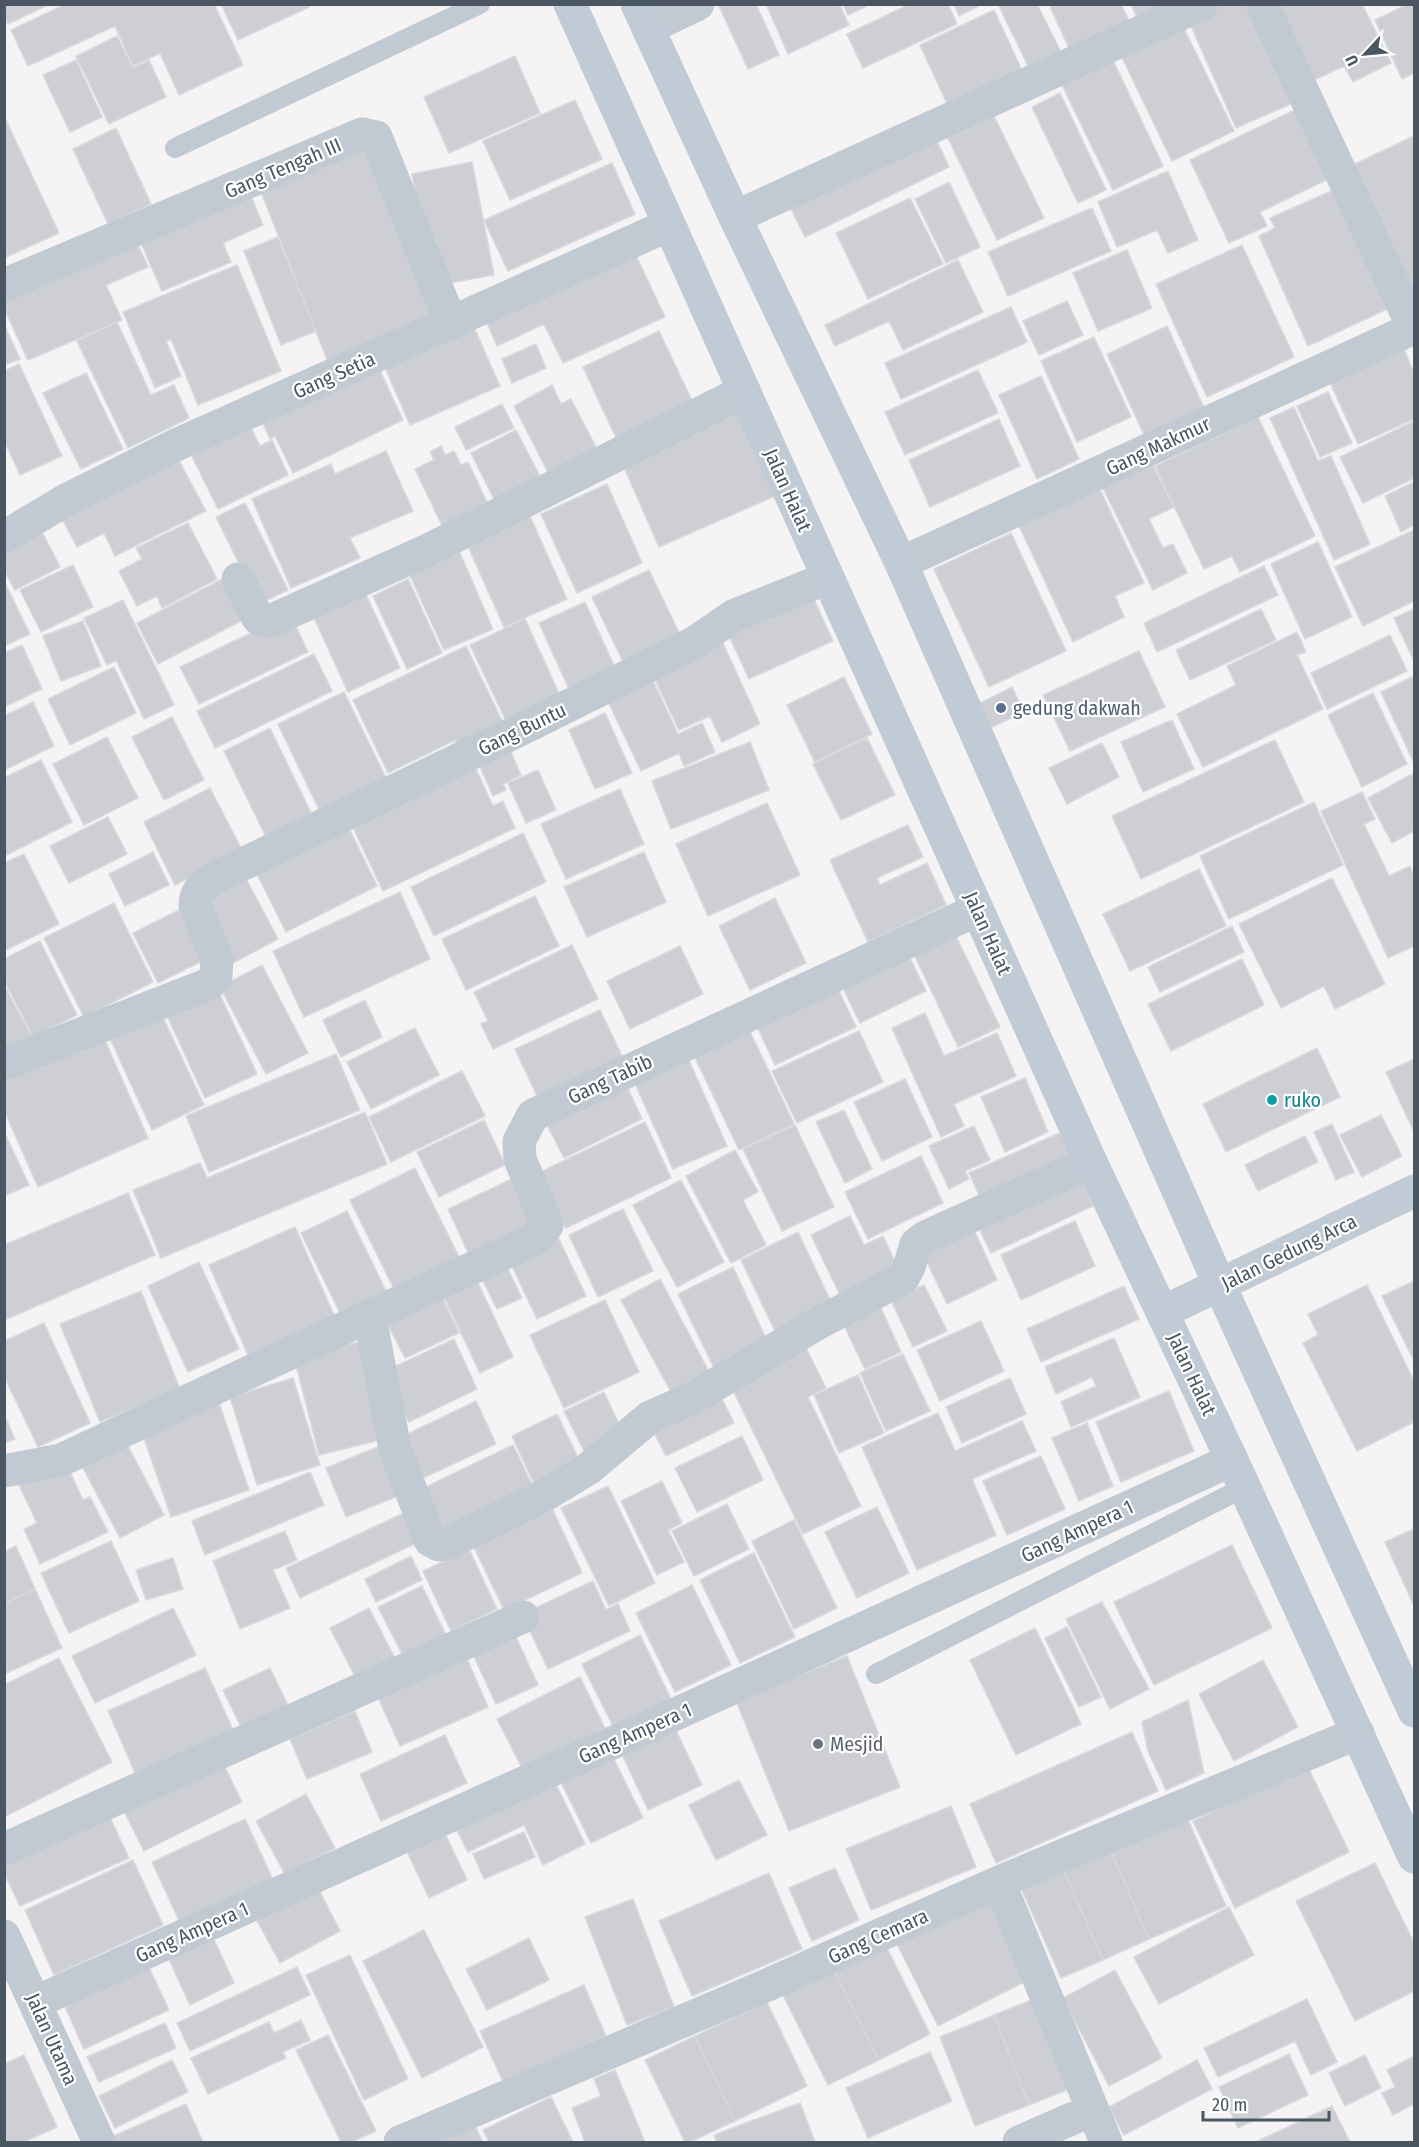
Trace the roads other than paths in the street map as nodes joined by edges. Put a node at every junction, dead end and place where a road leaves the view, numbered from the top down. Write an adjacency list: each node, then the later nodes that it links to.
1 (480, 4): 7 (lane)
2 (570, 4): 9 (main road, Jalan Halat)
3 (698, 4): 6 (street)
4 (1202, 4): 8 (street)
5 (1262, 4): 12 (street)
6 (642, 16): 8 (main road)
7 (175, 148)
8 (735, 217): 15 (main road)
9 (669, 225): 11 (street, Gang Setia); 13 (main road, Jalan Halat)
10 (4, 285): 11 (street, Gang Tengah III)
11 (451, 323): 14 (street, Gang Setia)
12 (1414, 328): 15 (street, Gang Makmur)
13 (744, 391): 16 (main road, Jalan Halat); 17 (street)
14 (4, 537)
15 (901, 563): 22 (main road)
16 (828, 578): 18 (main road, Jalan Halat); 19 (street, Gang Buntu)
17 (238, 579)
18 (977, 910): 20 (main road, Jalan Halat); 24 (street, Gang Tabib)
19 (4, 1064)
20 (1091, 1162): 23 (main road, Jalan Halat); 24 (street)
21 (1414, 1191): 22 (main road, Jalan Gedung Arca)
22 (1220, 1286): 23 (main road, Jalan Gedung Arca); 29 (main road)
23 (1163, 1312): 26 (main road, Jalan Halat)
24 (369, 1317): 25 (street)
25 (4, 1471)
26 (1239, 1474): 28 (lane); 30 (main road, Jalan Halat); 35 (street, Gang Ampera 1)
27 (523, 1617): 31 (street)
28 (876, 1674)
29 (1414, 1711)
30 (1358, 1733): 32 (main road, Jalan Halat); 33 (street, Gang Cemara)
31 (4, 1849)
32 (1414, 1857)
33 (999, 1882): 36 (street); 38 (street, Gang Cemara)
34 (4, 1936): 35 (street, Jalan Utama)
35 (36, 2002): 37 (street, Jalan Utama)
36 (1092, 2110): 39 (street); 40 (street)
37 (99, 2142)
38 (400, 2142)
39 (1019, 2142)
40 (1106, 2142)

